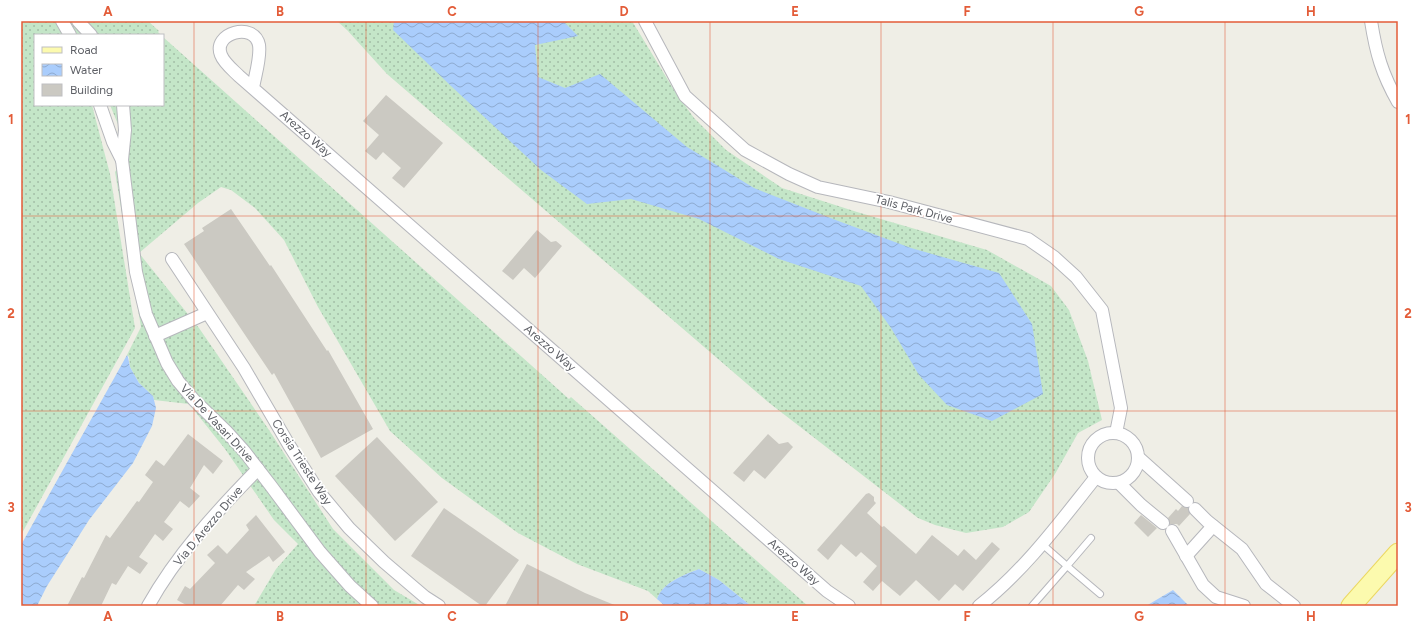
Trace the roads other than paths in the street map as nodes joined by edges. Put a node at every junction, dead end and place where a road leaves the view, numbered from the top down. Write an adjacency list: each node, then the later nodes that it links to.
1 (62, 21): 5 (street)
2 (78, 21): 6 (street)
3 (645, 21): 15 (street, Talis Park Drive)
4 (1371, 21): 8 (street)
5 (69, 34)
6 (90, 34)
7 (253, 88): 7 (street, Arezzo Way); 30 (street, Arezzo Way)
8 (1398, 102)
9 (100, 106): 11 (street, Via De Vasari Drive)
10 (123, 106): 11 (street, Via De Vasari Drive)
11 (122, 160): 14 (street, Via De Vasari Drive)
12 (172, 259): 13 (street, Corsia Trieste Way)
13 (207, 313): 14 (street); 29 (street, Corsia Trieste Way)
14 (155, 336): 17 (street, Via De Vasari Drive)
15 (1116, 433): 16 (street); 18 (street)
16 (1139, 458): 19 (street); 20 (street)
17 (258, 469): 27 (street, Via D Arezzo Drive); 28 (street, Via De Vasari Drive)
18 (1096, 477): 19 (street); 22 (street)
19 (1119, 483): 24 (street)
20 (1213, 526): 24 (street); 34 (street)
21 (1091, 538): 25 (lane)
22 (1042, 544): 25 (lane); 31 (street)
23 (1398, 553): 35 (main road)
24 (1186, 556): 33 (street)
25 (1067, 566): 26 (lane); 32 (lane)
26 (1100, 594)
27 (148, 606)
28 (372, 606)
29 (439, 606)
30 (849, 606)
31 (979, 606)
32 (1032, 606)
33 (1244, 606)
34 (1294, 606)
35 (1352, 606)

